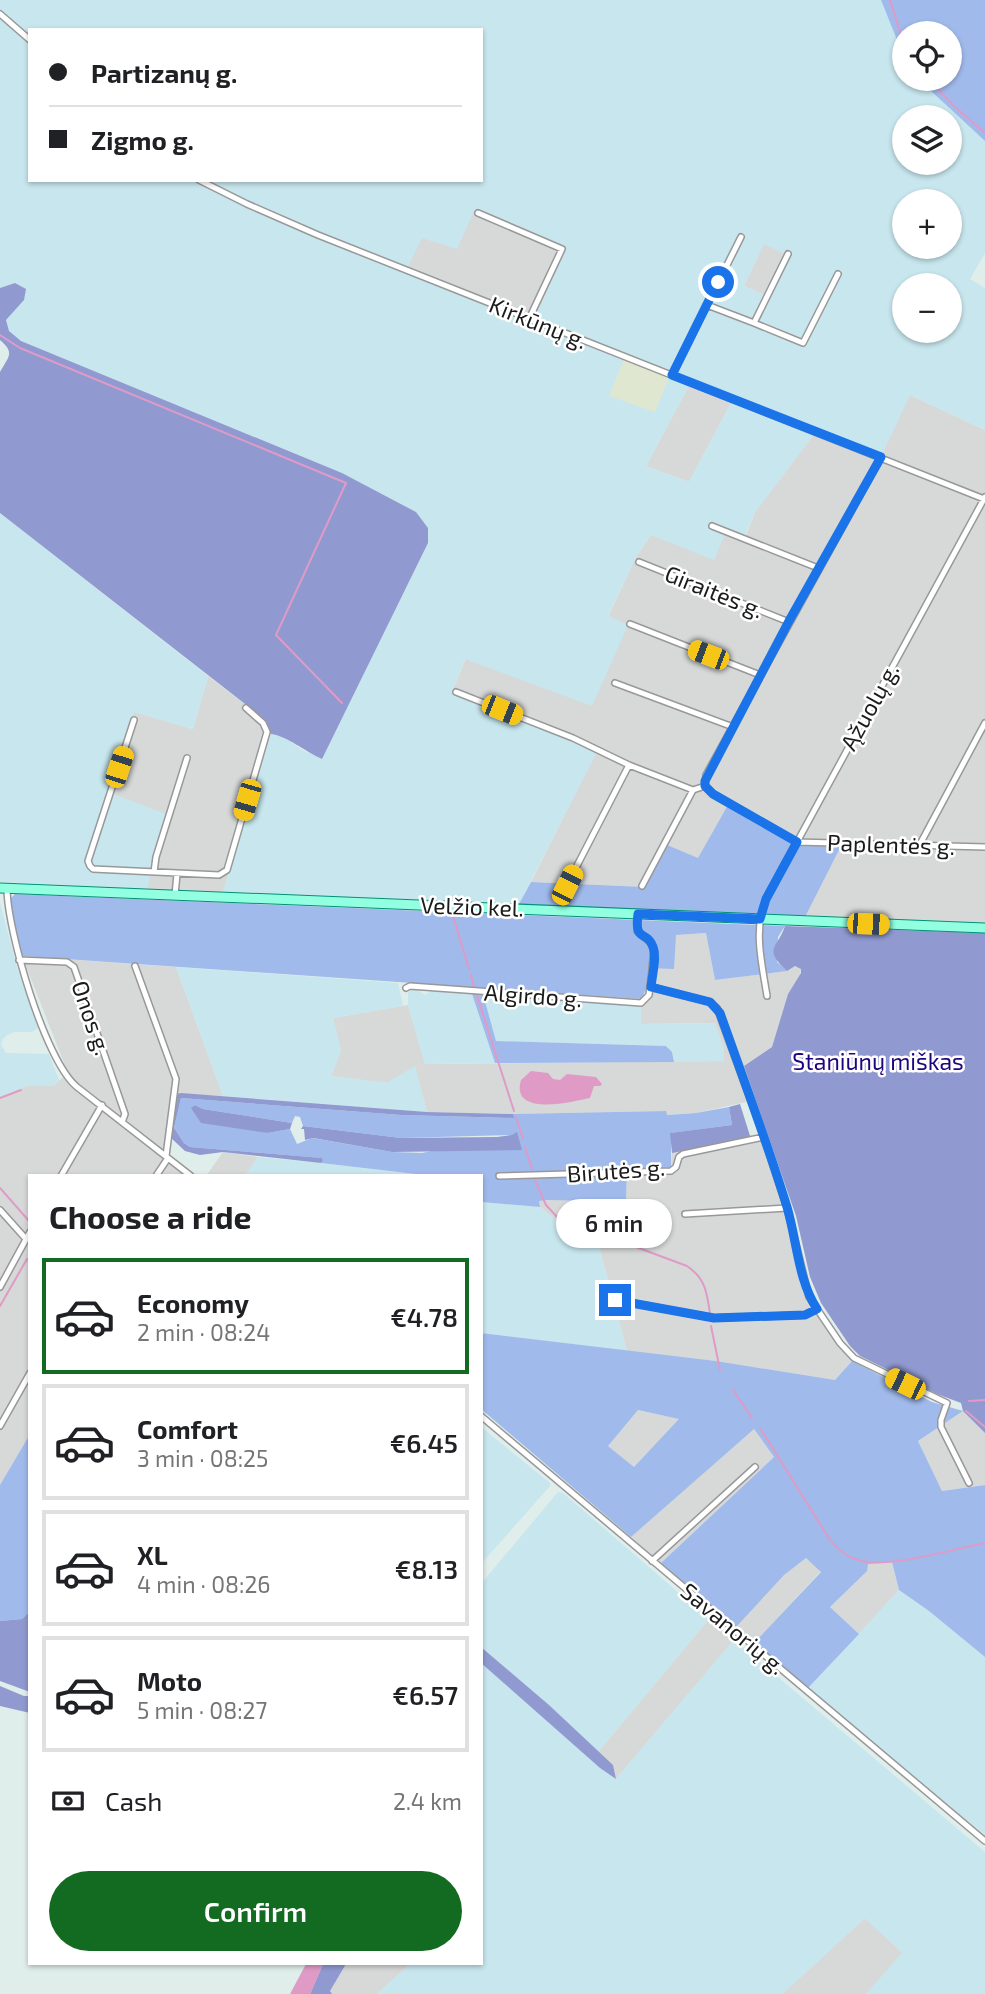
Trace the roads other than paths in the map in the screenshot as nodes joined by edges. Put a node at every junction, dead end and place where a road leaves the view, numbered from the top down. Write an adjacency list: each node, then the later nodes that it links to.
1 (0, 14): 2 (street)
2 (28, 38)
3 (203, 182): 9 (street, Kirkūnų g.)
4 (478, 214): 9 (street)
5 (741, 237): 8 (street)
6 (788, 254): 10 (street)
7 (838, 274): 10 (street)
8 (707, 305): 10 (street); 11 (street)
9 (529, 319): 11 (street, Kirkūnų g.)
10 (754, 323)
11 (672, 375): 12 (street, Kirkūnų g.)
12 (881, 457): 13 (street, Kirkūnų g.); 16 (street)
13 (985, 498): 30 (street, Ąžuolų g.)
14 (712, 526): 16 (street)
15 (639, 562): 17 (street, Giraitės g.)
16 (818, 568): 17 (street)
17 (789, 621): 19 (street)
18 (630, 624): 19 (street)
19 (760, 676): 25 (street)
20 (615, 683): 25 (street)
21 (456, 692): 27 (street)
22 (247, 708): 34 (street)
23 (134, 720): 33 (street)
24 (985, 723): 31 (street)
25 (733, 727): 28 (street)
26 (187, 758): 33 (street)
27 (629, 765): 29 (street); 35 (street)
28 (705, 786): 29 (street); 30 (street)
29 (693, 790): 36 (street)
30 (797, 842): 31 (street, Paplentės g.); 40 (street, Ąžuolų g.)
31 (919, 846): 32 (street, Paplentės g.)
32 (985, 847)
33 (154, 872): 34 (street)
34 (177, 874): 38 (street)
35 (567, 885)
36 (642, 886)
37 (3, 888): 38 (main road, Velžio kel.); 42 (street)
38 (175, 895): 39 (main road, Velžio kel.)
39 (638, 914): 40 (main road, Velžio kel.); 44 (street)
40 (760, 919): 41 (main road, Velžio kel.); 46 (street)
41 (985, 928)
42 (19, 960): 47 (street); 48 (street, Onos g.)
43 (135, 965): 50 (street)
44 (651, 987): 45 (street, Algirdo g.); 49 (street)
45 (406, 988)
46 (767, 996)
47 (102, 1105): 48 (street); 51 (street)
48 (122, 1122): 50 (street)
49 (764, 1137): 54 (street, Birutės g.); 55 (street)
50 (167, 1157): 52 (street); 53 (street)
51 (62, 1174)
52 (157, 1174)
53 (188, 1174)
54 (499, 1176)
55 (787, 1208): 57 (street); 62 (street)
56 (0, 1211): 59 (street)
57 (685, 1214)
58 (28, 1236): 59 (street)
59 (26, 1239): 60 (street)
60 (0, 1287)
61 (615, 1300): 62 (street)
62 (817, 1309): 67 (street)
63 (28, 1377): 65 (street)
64 (483, 1418): 68 (street, Savanorių g.)
65 (0, 1426)
66 (755, 1467): 68 (street)
67 (969, 1483)
68 (652, 1561): 69 (street, Savanorių g.)
69 (985, 1841)

